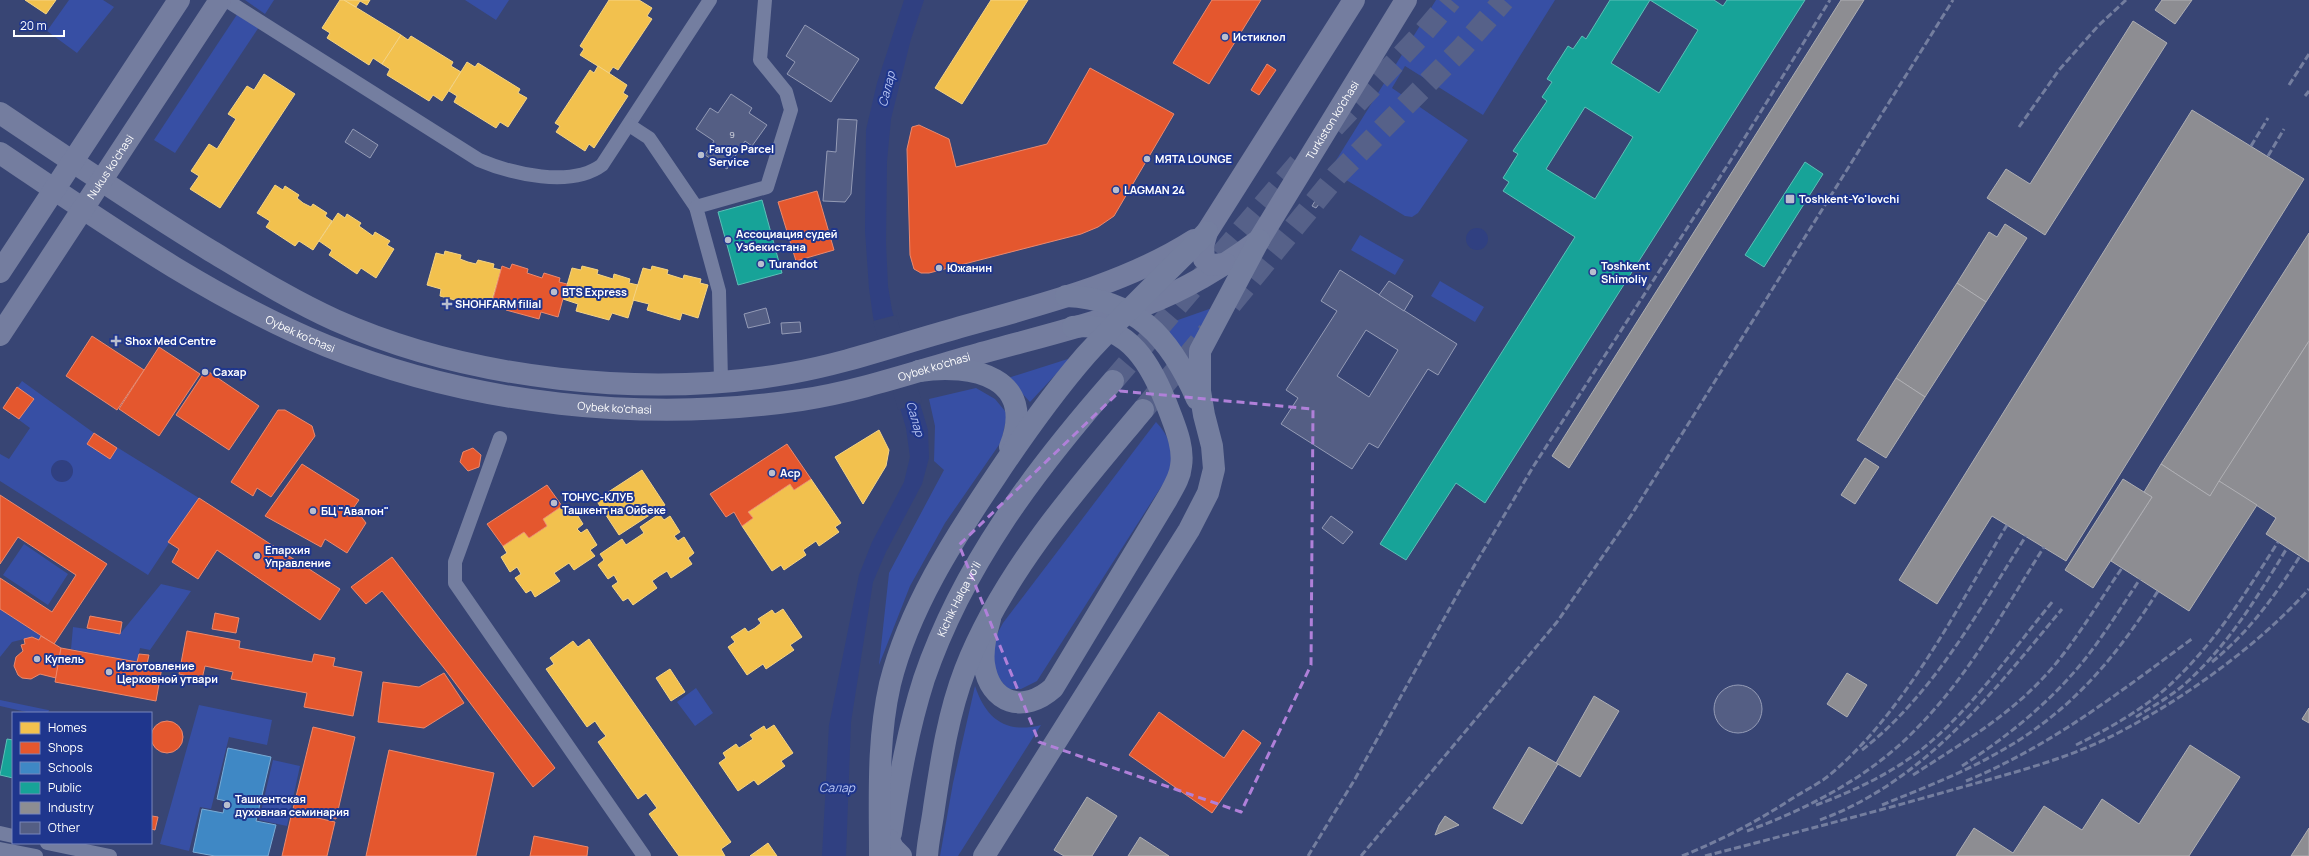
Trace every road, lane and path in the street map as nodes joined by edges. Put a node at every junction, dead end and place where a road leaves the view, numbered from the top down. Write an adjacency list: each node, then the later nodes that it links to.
1 (180, 0): 11 (main road)
2 (220, 0): 12 (main road, Nukus ko'chasi)
3 (226, 0): 9 (street)
4 (710, 0): 9 (street)
5 (765, 0): 14 (street)
6 (1354, 0): 16 (main road)
7 (1405, 0): 17 (main road, Turkiston ko'chasi)
8 (0, 113): 11 (main road)
9 (629, 125): 14 (street)
10 (0, 153): 13 (main road, Oybek ko'chasi)
11 (73, 162): 12 (main road); 13 (main road)
12 (101, 181): 15 (main road, Nukus ko'chasi); 26 (main road)
13 (55, 190): 15 (main road, Oybek ko'chasi); 19 (main road)
14 (696, 207): 26 (street)
15 (83, 209): 24 (main road, Nukus ko'chasi); 25 (main road, Oybek ko'chasi)
16 (1207, 232): 18 (main road); 20 (main road); 21 (highway)
17 (1259, 240): 18 (main road, Oybek ko'chasi); 29 (highway)
18 (1226, 264): 21 (main road, Oybek ko'chasi)
19 (0, 272)
20 (1066, 296): 21 (highway); 26 (main road)
21 (1130, 311): 22 (main road, Oybek ko'chasi); 23 (highway); 29 (highway)
22 (1072, 327): 23 (highway); 25 (main road, Oybek ko'chasi)
23 (1111, 330): 31 (highway); 32 (highway)
24 (0, 335)
25 (919, 371): 31 (highway)
26 (721, 381)
27 (1113, 381): 37 (highway, Kichik Halqa yo'li)
28 (1143, 410): 32 (highway)
29 (1204, 415): 42 (highway)
30 (500, 438): 41 (street)
31 (992, 482): 37 (highway)
32 (990, 619): 38 (highway)
33 (0, 833): 34 (street)
34 (12, 836)
35 (52, 844): 40 (street)
36 (0, 849): 39 (street)
37 (889, 852)
38 (924, 852)
39 (36, 856)
40 (110, 856)
41 (644, 856)
42 (984, 856)

